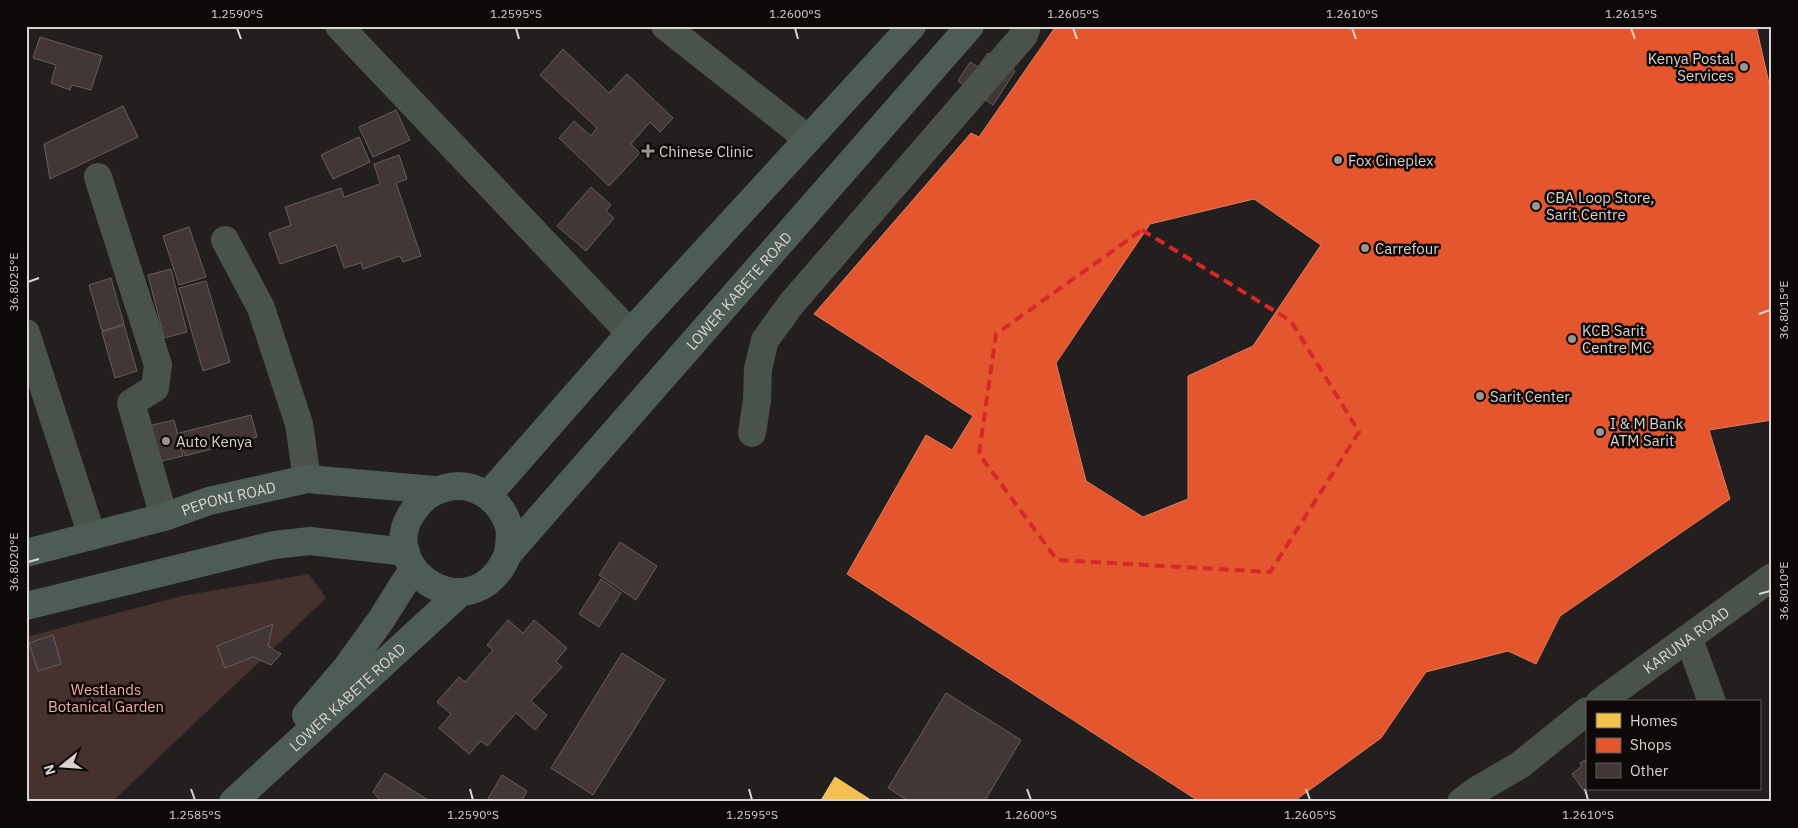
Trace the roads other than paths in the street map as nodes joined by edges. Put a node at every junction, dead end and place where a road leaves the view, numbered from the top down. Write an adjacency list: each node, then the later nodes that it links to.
1 (339, 26): 10 (street)
2 (664, 26): 6 (street)
3 (912, 26): 6 (main road)
4 (970, 26): 18 (main road, LOWER KABETE ROAD)
5 (1027, 26): 11 (street)
6 (808, 139): 10 (main road)
7 (98, 177): 15 (street)
8 (225, 240): 12 (street)
9 (26, 333): 16 (street)
10 (630, 333): 14 (main road)
11 (752, 433)
12 (307, 478): 13 (main road, PEPONI ROAD); 15 (main road, PEPONI ROAD)
13 (435, 490): 14 (main road, LOWER KABETE ROAD); 19 (main road)
14 (488, 495): 18 (main road, LOWER KABETE ROAD)
15 (164, 517): 16 (main road, PEPONI ROAD)
16 (92, 536): 17 (main road, PEPONI ROAD)
17 (26, 553)
18 (508, 554): 21 (main road, LOWER KABETE ROAD)
19 (410, 561): 21 (main road, LOWER KABETE ROAD); 22 (main road); 27 (main road, LOWER KABETE ROAD)
20 (1772, 577): 23 (street, KARUNA ROAD)
21 (461, 592): 27 (main road, LOWER KABETE ROAD)
22 (26, 606)
23 (1688, 639): 24 (street, KARUNA ROAD); 25 (street)
24 (1603, 700)
25 (1711, 700)
26 (1586, 712): 28 (street)
27 (232, 802)
28 (1461, 802)

